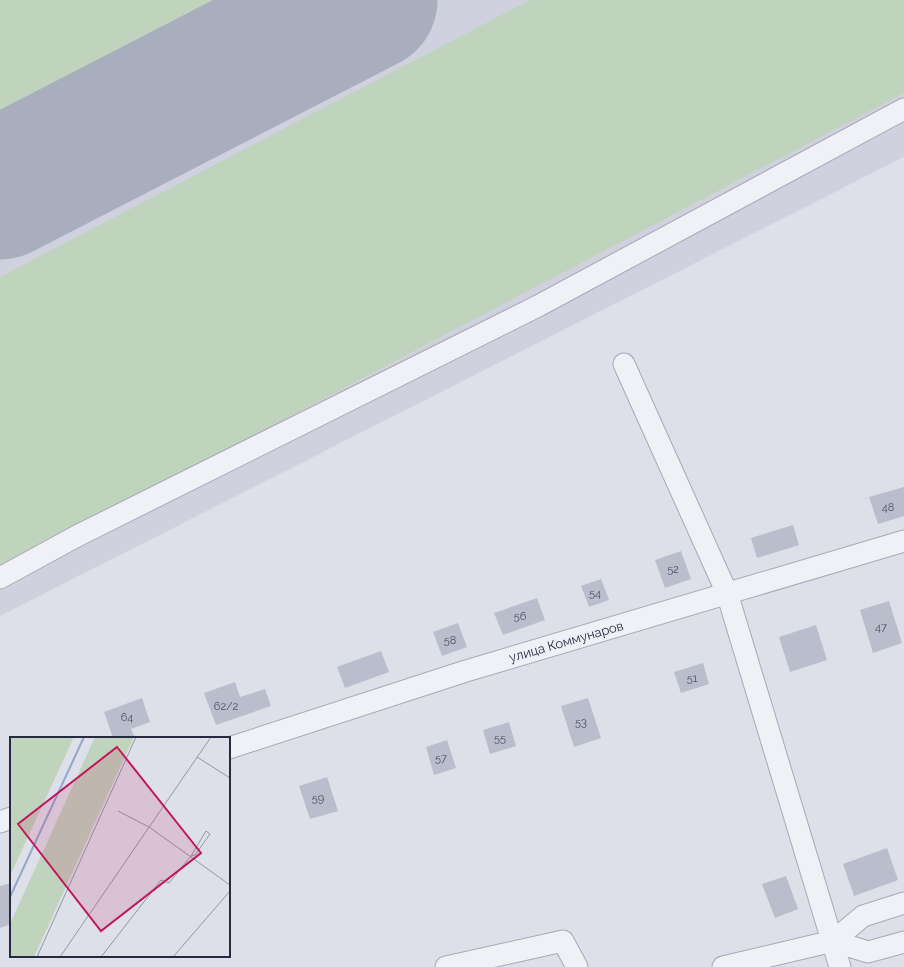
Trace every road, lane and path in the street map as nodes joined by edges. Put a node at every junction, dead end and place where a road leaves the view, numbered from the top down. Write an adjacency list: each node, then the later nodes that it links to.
1 (904, 109): 4 (street)
2 (624, 364): 5 (street)
3 (904, 541): 5 (street, улица Коммунаров)
4 (0, 578)
5 (727, 594): 6 (street, улица Коммунаров); 10 (street)
6 (230, 748)
7 (10, 818): 8 (street)
8 (0, 822)
9 (904, 903): 10 (street)
10 (833, 941): 11 (street); 14 (street); 15 (street)
11 (904, 942)
12 (446, 967): 13 (street)
13 (577, 967)
14 (722, 967)
15 (840, 967)

